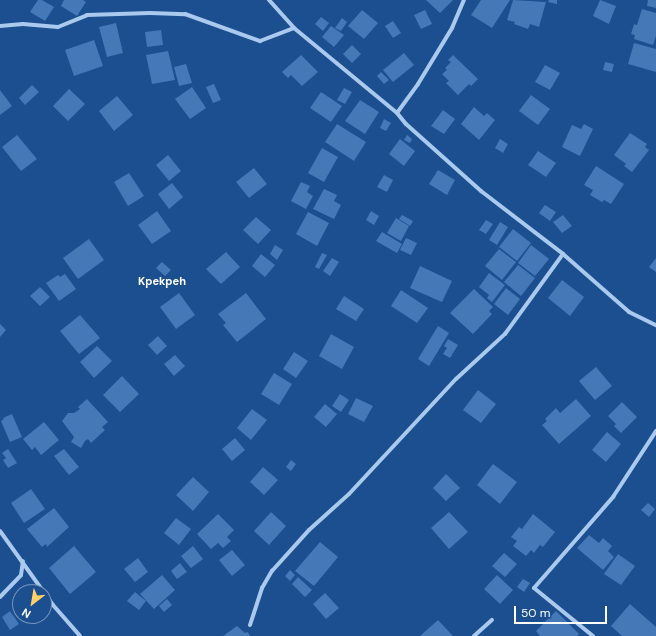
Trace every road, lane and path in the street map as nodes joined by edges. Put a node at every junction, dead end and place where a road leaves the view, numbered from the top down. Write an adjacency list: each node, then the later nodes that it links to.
1 (269, 0): 4 (street)
2 (464, 0): 5 (street)
3 (0, 26): 4 (street)
4 (294, 28): 5 (street)
5 (397, 113): 6 (street)
6 (562, 254): 7 (street); 13 (street)
7 (656, 325)
8 (656, 431): 16 (street)
9 (0, 531): 10 (street)
10 (23, 560): 11 (street); 14 (street)
11 (0, 597)
12 (492, 620): 15 (street)
13 (250, 625)
14 (80, 636)
15 (474, 636)
16 (593, 636)

